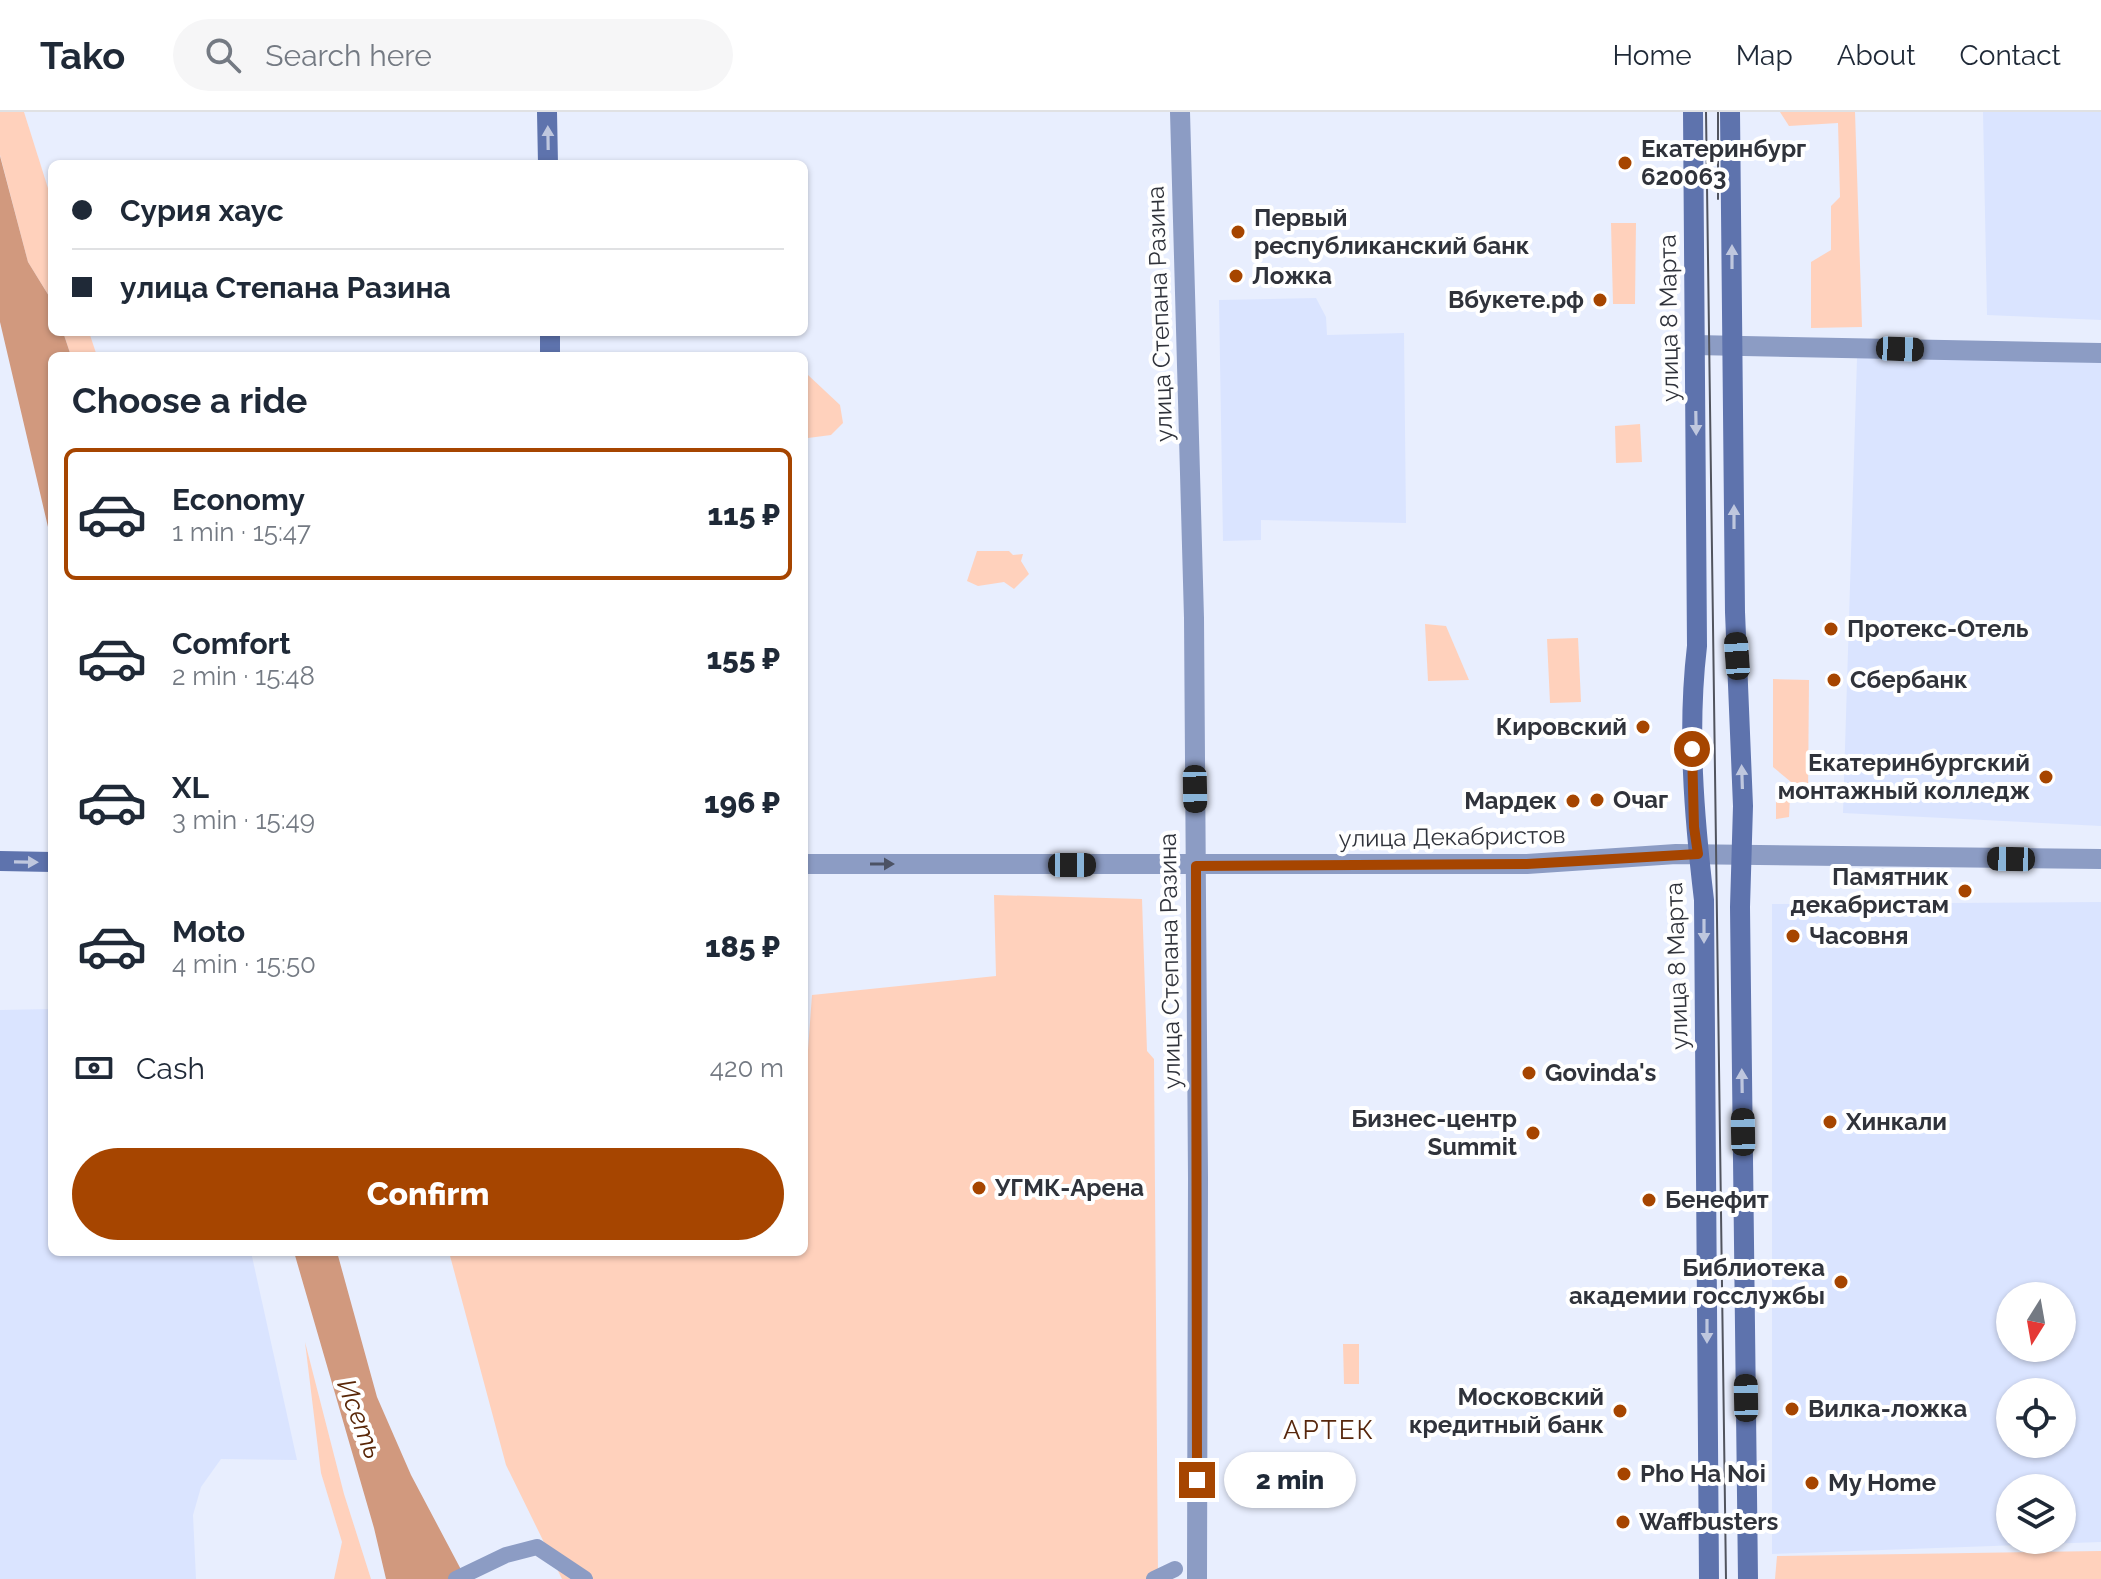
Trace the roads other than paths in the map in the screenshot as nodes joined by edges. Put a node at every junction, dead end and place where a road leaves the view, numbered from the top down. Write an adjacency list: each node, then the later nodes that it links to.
1 (547, 112): 5 (main road, one-way to 1)
2 (1180, 112): 15 (street, улица Степана Разина)
3 (1693, 112): 6 (main road, улица 8 Марта)
4 (1730, 112): 7 (main road, one-way to 4)
5 (548, 160)
6 (1695, 345): 7 (street); 9 (main road, улица 8 Марта, one-way to 9)
7 (1732, 347): 8 (street); 10 (main road, one-way to 7)
8 (2101, 353)
9 (1698, 854): 10 (street, улица Декабристов); 15 (street, улица Декабристов); 21 (main road, улица 8 Марта, one-way to 21)
10 (1742, 855): 11 (street, улица Декабристов); 22 (main road, one-way to 10)
11 (2101, 859)
12 (0, 861): 13 (main road, one-way to 13)
13 (48, 862)
14 (808, 864): 15 (street, улица Декабристов, one-way to 15)
15 (1196, 866): 17 (street, улица Степана Разина)
16 (1175, 1569): 20 (street)
17 (1197, 1574)
18 (456, 1579): 19 (street)
19 (585, 1579)
20 (1154, 1579)
21 (1709, 1579)
22 (1748, 1579)

